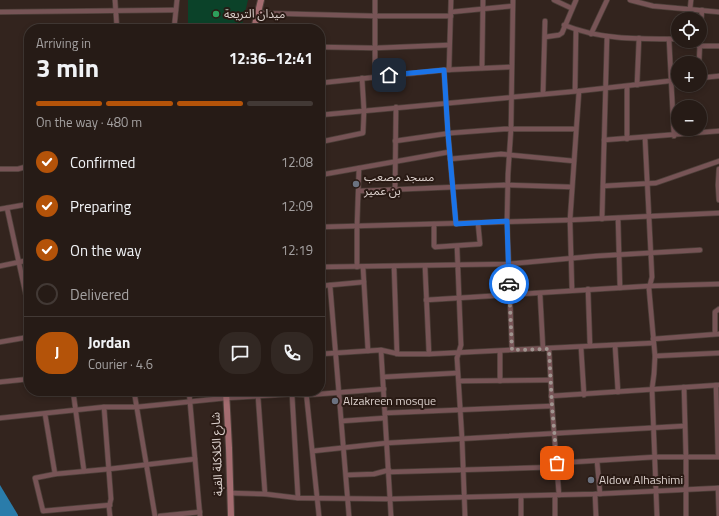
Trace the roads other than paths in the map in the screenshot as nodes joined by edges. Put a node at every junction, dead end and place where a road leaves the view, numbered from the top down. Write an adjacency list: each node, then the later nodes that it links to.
1 (115, 0): 18 (street)
2 (177, 0): 19 (street)
3 (261, 0): 23 (street)
4 (375, 0): 25 (street)
5 (451, 0): 24 (street)
6 (483, 0): 16 (street)
7 (513, 0): 14 (street)
8 (554, 0): 15 (street)
9 (576, 0): 15 (street)
10 (608, 0): 32 (street)
11 (630, 0): 13 (street)
12 (691, 0): 17 (street)
13 (646, 2): 17 (street)
14 (512, 6): 16 (street); 42 (street)
15 (572, 8): 30 (street)
16 (483, 9): 24 (street); 43 (street)
17 (690, 9): 20 (street)
18 (115, 10): 19 (street); 21 (street); 27 (street)
19 (176, 10): 28 (street)
20 (702, 10): 22 (street)
21 (0, 12)
22 (719, 12)
23 (257, 13): 25 (street); 29 (street)
24 (451, 14): 25 (street); 38 (street)
25 (376, 16): 41 (street)
26 (545, 21): 33 (street)
27 (116, 24)
28 (175, 24)
29 (255, 24)
30 (564, 26): 31 (street); 33 (street)
31 (576, 30): 32 (street); 54 (street)
32 (591, 34): 34 (street)
33 (545, 37): 55 (street)
34 (607, 37): 35 (street); 53 (street)
35 (639, 38): 36 (street); 51 (street)
36 (669, 39): 49 (street)
37 (707, 44): 39 (street)
38 (449, 45): 41 (street); 44 (street)
39 (719, 46)
40 (325, 47): 41 (street)
41 (376, 48): 45 (street)
42 (511, 67): 43 (street); 56 (street)
43 (482, 68): 44 (street)
44 (447, 70): 45 (street); 57 (street)
45 (375, 76): 48 (street)
46 (719, 76): 47 (street)
47 (707, 77)
48 (362, 78): 50 (street); 59 (street)
49 (671, 81): 51 (street)
50 (325, 82)
51 (637, 85): 52 (street)
52 (627, 86): 53 (street); 68 (street)
53 (606, 88): 54 (street); 69 (street)
54 (577, 91): 55 (street); 62 (street)
55 (543, 94): 56 (street)
56 (511, 97): 57 (street); 61 (street)
57 (446, 103): 58 (street); 65 (street)
58 (396, 107): 59 (street); 71 (street)
59 (364, 111): 60 (street); 70 (street)
60 (325, 115)
61 (511, 129): 62 (street); 65 (street); 73 (street)
62 (576, 129): 75 (street)
63 (719, 132): 64 (street)
64 (707, 133)
65 (448, 134): 71 (street); 72 (street)
66 (674, 136): 67 (street)
67 (645, 138): 68 (street); 83 (street)
68 (627, 139): 69 (street)
69 (604, 140): 86 (street)
70 (325, 141)
71 (395, 141): 77 (street)
72 (449, 152): 74 (street); 77 (street)
73 (509, 155): 74 (street); 75 (street); 84 (street)
74 (450, 159): 88 (street)
75 (574, 161): 87 (street)
76 (719, 161): 83 (street)
77 (395, 162): 79 (street); 89 (street)
78 (24, 167): 81 (street)
79 (359, 168): 82 (street); 90 (street)
80 (719, 169): 85 (street)
81 (0, 170)
82 (325, 174)
83 (647, 184): 86 (street); 96 (street)
84 (508, 185): 87 (street); 88 (street); 100 (street)
85 (718, 185): 91 (street)
86 (603, 186): 98 (street)
87 (572, 187): 99 (street)
88 (454, 188): 89 (street); 103 (street)
89 (395, 190): 90 (street)
90 (359, 191): 104 (street)
91 (719, 200)
92 (24, 205): 93 (street)
93 (7, 208): 94 (street); 112 (street)
94 (0, 209)
95 (719, 213): 96 (street)
96 (649, 217): 97 (street); 108 (street)
97 (618, 218): 98 (street); 109 (street)
98 (602, 219): 99 (street)
99 (570, 220): 100 (street); 110 (street)
100 (507, 221): 101 (street); 113 (street)
101 (478, 222): 103 (street); 106 (street)
102 (434, 224): 103 (street); 104 (street); 106 (street)
103 (456, 224)
104 (357, 226): 105 (street); 119 (street)
105 (325, 227)
106 (457, 246): 117 (street)
107 (700, 250): 108 (street)
108 (651, 253): 109 (street); 124 (street)
109 (619, 254): 110 (street); 126 (street)
110 (571, 258): 113 (street); 127 (street)
111 (24, 261): 112 (street)
112 (18, 262): 114 (street); 125 (street)
113 (508, 264): 117 (street); 130 (street)
114 (0, 266)
115 (394, 266): 116 (street); 119 (street); 151 (street)
116 (424, 266): 117 (street); 132 (street)
117 (458, 266): 131 (street)
118 (325, 267): 119 (street)
119 (360, 267): 120 (street)
120 (364, 282): 122 (street); 145 (street)
121 (719, 284): 124 (street)
122 (330, 285): 123 (street); 147 (street)
123 (325, 286)
124 (650, 286): 126 (street); 136 (street)
125 (24, 288)
126 (620, 288): 128 (street)
127 (572, 290): 128 (street); 129 (street)
128 (588, 290): 139 (street)
129 (540, 293): 130 (street); 141 (street)
130 (510, 295): 131 (street); 144 (street)
131 (459, 298): 132 (street); 148 (street)
132 (426, 300): 152 (street)
133 (719, 309): 134 (street)
134 (717, 334): 136 (street)
135 (24, 338): 137 (street)
136 (653, 341): 138 (street); 153 (street)
137 (0, 342)
138 (615, 345): 139 (street); 167 (street)
139 (590, 346): 140 (street)
140 (581, 347): 142 (street); 168 (street)
141 (543, 349): 142 (street); 144 (street)
142 (549, 349): 157 (street)
143 (381, 350): 145 (street); 151 (street); 155 (street)
144 (512, 350): 146 (street)
145 (368, 351): 147 (street)
146 (500, 351): 148 (street); 159 (street)
147 (336, 353): 150 (street); 166 (street)
148 (457, 353): 152 (street); 154 (street)
149 (719, 353): 153 (street)
150 (325, 354)
151 (397, 354): 152 (street)
152 (429, 354)
153 (654, 356): 164 (street)
154 (457, 373): 155 (street); 158 (street)
155 (383, 377): 163 (street)
156 (24, 380): 160 (street)
157 (550, 380): 159 (street); 177 (street)
158 (459, 381): 159 (street); 182 (street)
159 (500, 381)
160 (0, 382)
161 (717, 385): 162 (street); 195 (street)
162 (684, 387): 164 (street); 188 (street)
163 (384, 389): 166 (street); 185 (street)
164 (652, 389): 167 (street); 189 (street)
165 (325, 392): 166 (street)
166 (339, 392): 187 (street)
167 (618, 392): 168 (street)
168 (584, 395): 177 (street)
169 (74, 396): 183 (street)
170 (135, 396): 181 (street)
171 (190, 396): 178 (street)
172 (216, 396): 178 (street)
173 (226, 396): 211 (street, شارع الكلاكلة القبة)
174 (258, 396): 212 (street)
175 (292, 396): 216 (street)
176 (306, 396): 194 (street)
177 (551, 396): 179 (street)
178 (190, 401): 181 (street); 198 (street)
179 (552, 406): 182 (street); 190 (street)
180 (104, 407): 181 (street); 183 (street); 202 (street)
181 (137, 407): 200 (street)
182 (461, 409): 185 (street); 191 (street)
183 (76, 410): 184 (street); 204 (street)
184 (45, 414): 186 (street); 206 (street)
185 (385, 415): 187 (street); 192 (street)
186 (0, 418)
187 (342, 421): 193 (street)
188 (684, 426): 189 (street); 197 (street)
189 (654, 428): 190 (street); 196 (street)
190 (554, 434): 191 (street); 201 (street)
191 (462, 438): 192 (street); 203 (street)
192 (387, 443): 193 (street); 205 (street)
193 (344, 448): 194 (street); 207 (street)
194 (313, 451): 217 (street)
195 (718, 457): 197 (street)
196 (655, 458): 197 (street); 199 (street); 210 (street)
197 (686, 458): 209 (street)
198 (195, 459): 200 (street); 222 (street)
199 (597, 461): 201 (street); 213 (street)
200 (147, 464): 202 (street); 224 (street)
201 (557, 465): 203 (street); 214 (street)
202 (109, 469): 204 (street); 221 (street)
203 (464, 469): 205 (street); 218 (street)
204 (84, 471): 206 (street)
205 (389, 471): 207 (street); 220 (street)
206 (55, 474): 221 (street)
207 (347, 476): 219 (street)
208 (719, 488): 209 (street); 236 (street)
209 (686, 489): 210 (street); 235 (street)
210 (656, 492): 213 (street); 234 (street)
211 (230, 493): 212 (street); 226 (street, شارع الكلاكلة القبة)
212 (265, 494): 216 (street)
213 (598, 494): 214 (street); 233 (street)
214 (557, 495): 215 (street); 232 (street)
215 (521, 496): 218 (street); 231 (street)
216 (298, 498): 217 (street)
217 (318, 498): 219 (street); 227 (street)
218 (465, 498): 220 (street); 230 (street)
219 (348, 499): 220 (street); 228 (street)
220 (390, 499): 229 (street)
221 (110, 504): 223 (street)
222 (200, 514): 225 (street)
223 (110, 516)
224 (155, 516)
225 (160, 516)
226 (231, 516)
227 (319, 516)
228 (349, 516)
229 (391, 516)
230 (465, 516)
231 (521, 516)
232 (555, 516)
233 (596, 516)
234 (657, 516)
235 (686, 516)
236 (719, 516)

